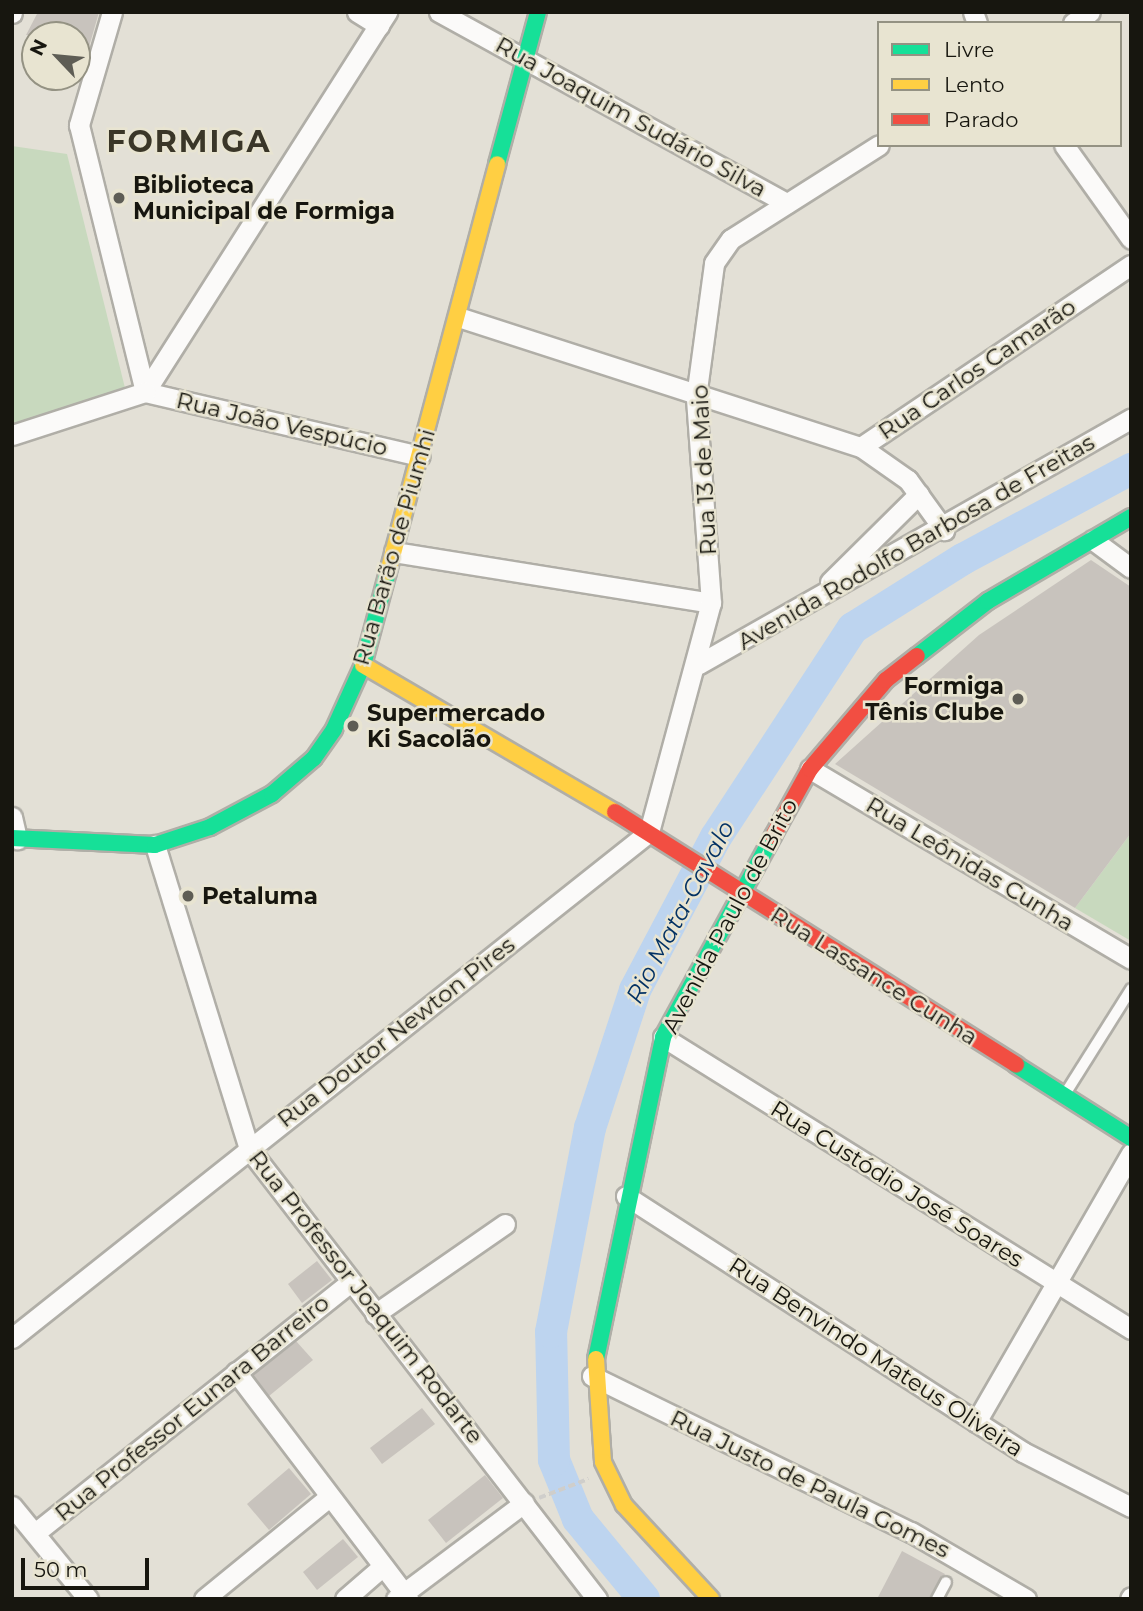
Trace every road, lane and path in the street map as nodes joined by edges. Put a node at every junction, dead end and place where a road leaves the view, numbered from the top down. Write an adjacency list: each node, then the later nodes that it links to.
1 (113, 12): 13 (street)
2 (357, 12): 5 (street)
3 (439, 12): 6 (street, Rua Joaquim Sudário Silva)
4 (538, 12): 6 (street, Rua Barão de Piumhi)
5 (383, 19): 13 (street)
6 (527, 58): 9 (street, Rua Joaquim Sudário Silva); 12 (street, Rua Barão de Piumhi)
7 (877, 146): 9 (street, Rua 13 de Maio)
8 (1065, 147): 10 (street)
9 (787, 203): 14 (street, Rua 13 de Maio)
10 (1131, 239)
11 (1131, 265): 17 (street, Rua Carlos Camarão)
12 (458, 317): 14 (street, Rua Carlos Camarão); 18 (street, Rua Barão de Piumhi)
13 (145, 392): 16 (street); 18 (street, Rua João Vespúcio)
14 (696, 397): 17 (street, Rua Carlos Camarão); 26 (street, Rua 13 de Maio)
15 (1131, 419): 21 (street, Avenida Rodolfo Barbosa de Freitas)
16 (12, 435)
17 (860, 447): 19 (street)
18 (420, 456): 23 (street, Rua Barão de Piumhi)
19 (919, 494): 21 (street); 25 (street)
20 (1131, 517): 22 (street, Avenida Paulo de Brito)
21 (944, 530): 25 (street, Avenida Rodolfo Barbosa de Freitas)
22 (1093, 540): 24 (street); 29 (street, Avenida Paulo de Brito)
23 (394, 552): 26 (street); 27 (street, Rua Barão de Piumhi)
24 (1131, 568)
25 (815, 597): 28 (street, Avenida Rodolfo Barbosa de Freitas)
26 (711, 603): 28 (street, Rua 13 de Maio)
27 (363, 664): 31 (street, Rua Lassance Cunha); 33 (street, Rua Barão de Piumhi)
28 (699, 664): 31 (street, Rua 13 de Maio)
29 (810, 769): 34 (street, Avenida Paulo de Brito); 35 (street, Rua Leônidas Cunha)
30 (12, 817): 32 (street)
31 (649, 832): 34 (street, Rua Lassance Cunha); 40 (street, Rua Doutor Newton Pires)
32 (15, 838): 33 (street, Rua Barão de Piumhi)
33 (155, 845): 40 (street, Rua Professor Joaquim Rodarte)
34 (740, 892): 37 (street, Avenida Paulo de Brito); 38 (street, Rua Lassance Cunha)
35 (1131, 959)
36 (1131, 989): 38 (lane)
37 (663, 1037): 42 (street, Avenida Paulo de Brito); 45 (street, Rua Custódio José Soares)
38 (1064, 1094): 39 (street, Rua Lassance Cunha)
39 (1131, 1138)
40 (249, 1149): 44 (street, Rua Professor Joaquim Rodarte); 48 (street, Rua Doutor Newton Pires)
41 (1131, 1154): 45 (street)
42 (626, 1196): 50 (street, Avenida Paulo de Brito); 51 (street, Rua Benvindo Mateus Oliveira)
43 (505, 1224): 46 (street)
44 (349, 1283): 46 (street, Rua Professor Joaquim Rodarte); 49 (street, Rua Professor Eunara Barreiro)
45 (1059, 1285): 47 (street, Rua Custódio José Soares); 51 (street)
46 (375, 1314): 55 (street, Rua Professor Joaquim Rodarte)
47 (1131, 1329)
48 (12, 1338)
49 (236, 1372): 54 (street); 58 (street, Rua Professor Eunara Barreiro)
50 (592, 1376): 66 (street, Avenida Paulo de Brito); 68 (street, Rua Justo de Paula Gomes)
51 (976, 1422): 57 (street, Rua Benvindo Mateus Oliveira)
52 (589, 1479): 53 (path)
53 (547, 1495)
54 (328, 1498): 59 (street); 63 (street)
55 (524, 1503): 61 (street); 65 (street, Rua Professor Joaquim Rodarte)
56 (12, 1506): 58 (street)
57 (1131, 1507)
58 (35, 1533): 62 (street)
59 (382, 1567): 61 (street); 64 (street)
60 (946, 1582): 67 (lane)
61 (403, 1597)
62 (88, 1599)
63 (204, 1599)
64 (345, 1599)
65 (597, 1599)
66 (711, 1599)
67 (937, 1599)
68 (1026, 1599)

